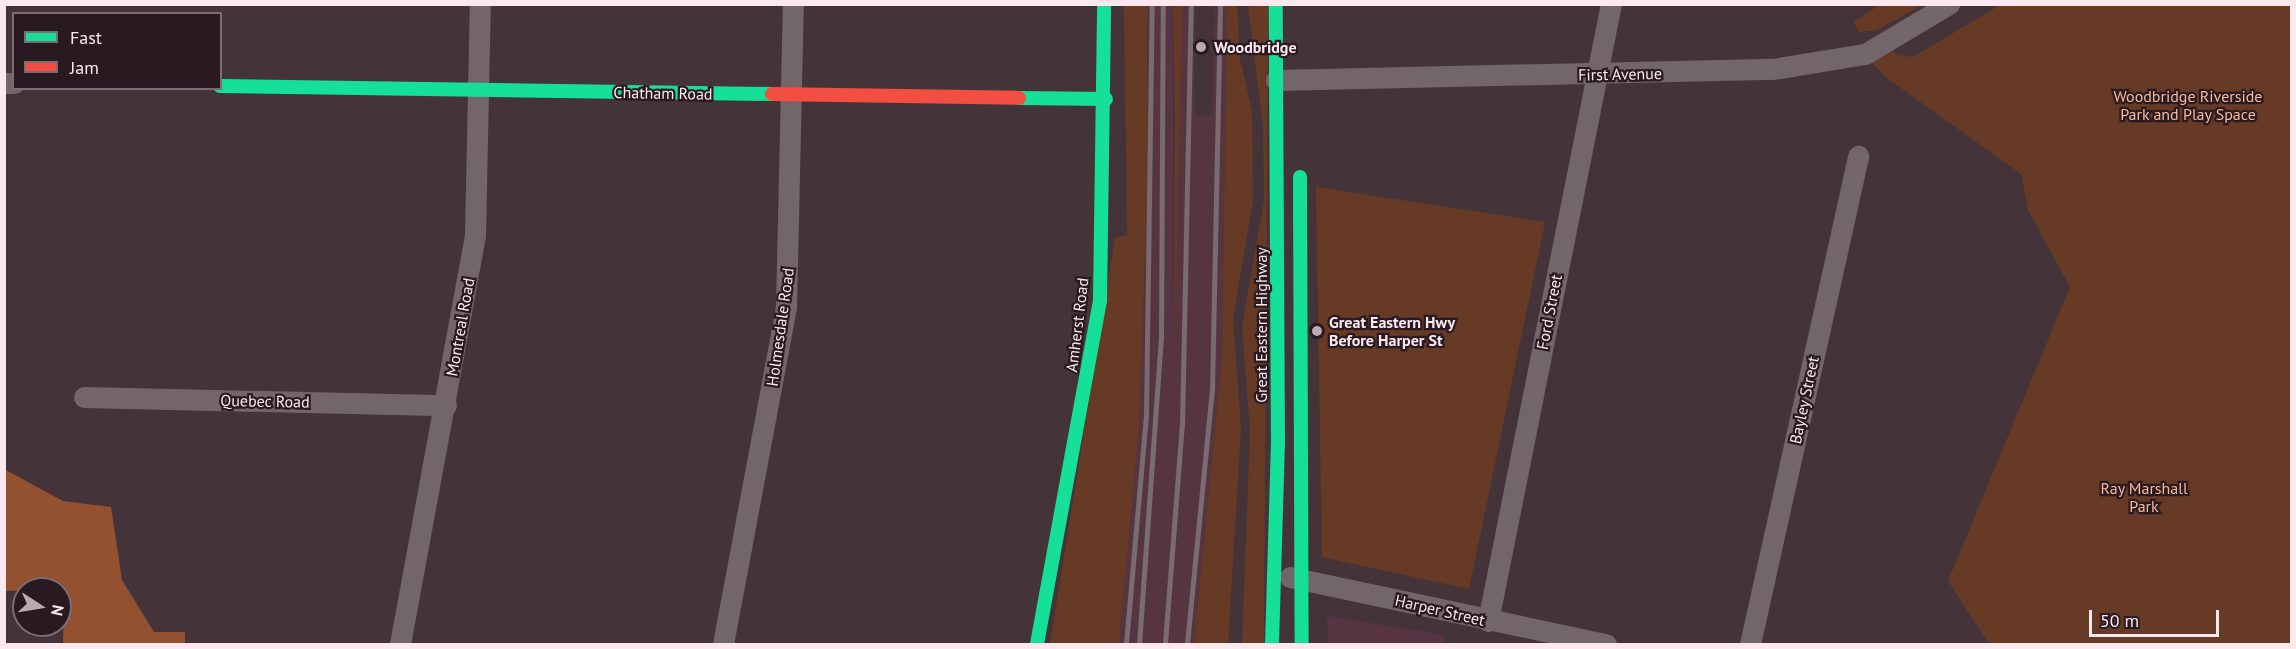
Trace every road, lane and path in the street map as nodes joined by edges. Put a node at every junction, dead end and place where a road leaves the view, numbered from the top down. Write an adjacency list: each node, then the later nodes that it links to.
1 (480, 4): 10 (street, Montreal Road)
2 (794, 4): 11 (street, Holmesdale Road)
3 (1104, 4): 12 (main road, Amherst Road)
4 (1276, 4): 8 (main road, Great Eastern Highway)
5 (1611, 4): 7 (street, Ford Street)
6 (1949, 4): 7 (street, First Avenue)
7 (1596, 75): 8 (street, First Avenue); 19 (street, Ford Street)
8 (1276, 80): 17 (main road, Great Eastern Highway)
9 (222, 86): 10 (main road, Chatham Road)
10 (479, 90): 11 (main road, Chatham Road); 16 (street, Montreal Road)
11 (792, 96): 12 (main road, Chatham Road); 22 (street, Holmesdale Road)
12 (1106, 99): 23 (main road, Amherst Road)
13 (1858, 156): 26 (street, Bayley Street)
14 (1299, 159): 18 (main road)
15 (84, 397): 16 (street, Quebec Road)
16 (446, 405): 21 (street, Montreal Road)
17 (1274, 574): 18 (street, Harper Street); 24 (main road, Great Eastern Highway)
18 (1303, 580): 19 (street, Harper Street); 25 (main road)
19 (1488, 621): 20 (street, Harper Street)
20 (1604, 644)
21 (400, 645)
22 (723, 645)
23 (1037, 645)
24 (1272, 645)
25 (1302, 645)
26 (1750, 645)

